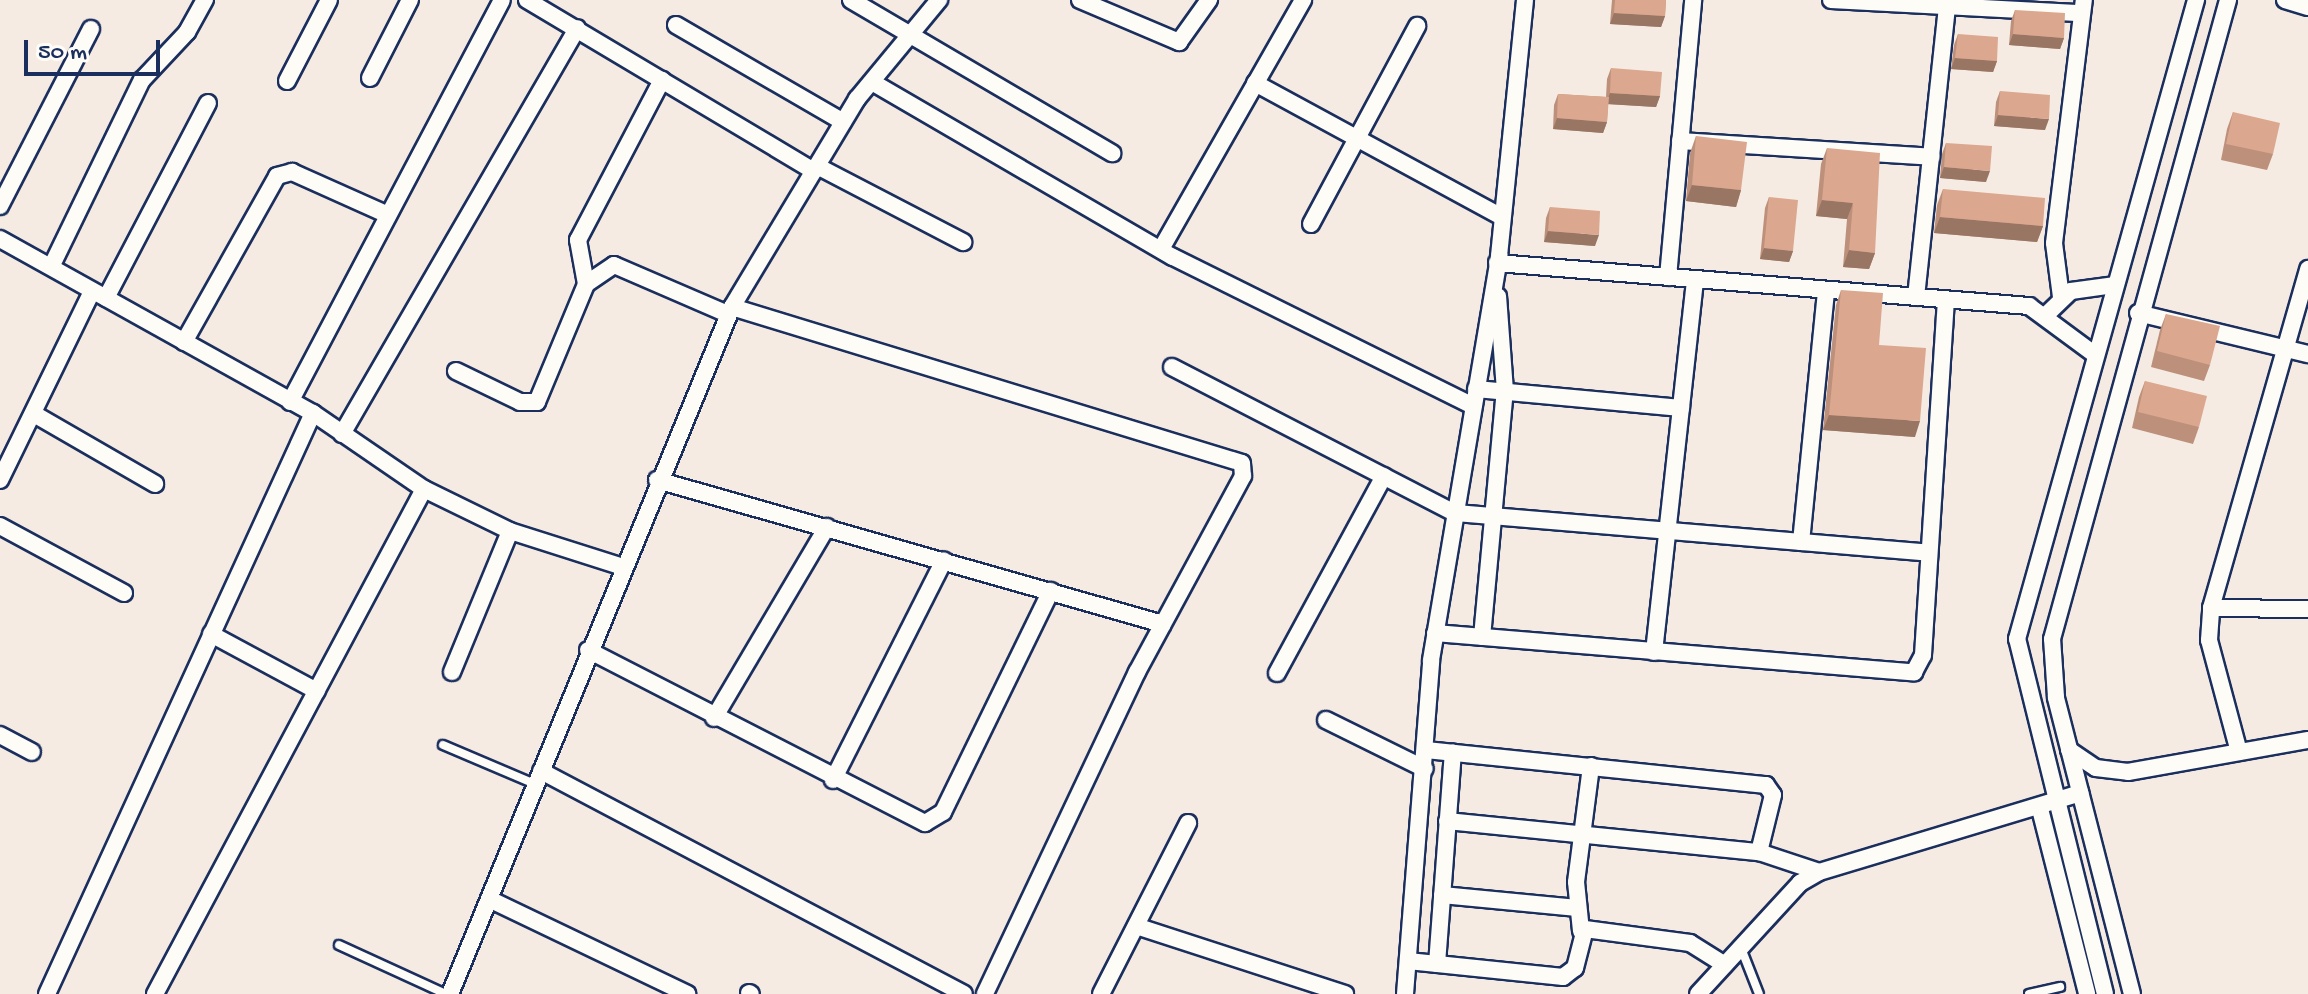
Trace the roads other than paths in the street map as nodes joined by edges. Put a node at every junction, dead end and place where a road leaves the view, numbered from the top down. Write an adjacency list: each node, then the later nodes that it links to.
1 (205, 0): 44 (street)
2 (329, 0): 27 (street)
3 (410, 0): 25 (street)
4 (502, 0): 38 (street)
5 (527, 0): 22 (street)
6 (851, 0): 24 (street)
7 (939, 0): 24 (street)
8 (1080, 0): 9 (street)
9 (1209, 0)
10 (1303, 0): 29 (street)
11 (1693, 0): 33 (street)
12 (1831, 0): 17 (street)
13 (2196, 0): 50 (street)
14 (2228, 0): 57 (street)
15 (2285, 0): 19 (street)
16 (1521, 2): 39 (street)
17 (1947, 6): 18 (street); 35 (street)
18 (2083, 7): 54 (street)
19 (2308, 7)
20 (676, 25): 31 (street)
21 (1417, 26): 32 (street)
22 (577, 28): 26 (street); 72 (street)
23 (91, 29): 37 (street)
24 (910, 36): 28 (street); 34 (street)
25 (370, 78)
26 (662, 80): 36 (street); 49 (street)
27 (287, 81)
28 (872, 82): 31 (street); 43 (street)
29 (1255, 83): 32 (street); 43 (street)
30 (208, 103): 52 (street)
31 (843, 122): 36 (street)
32 (1357, 138): 39 (street); 40 (street)
33 (1680, 141): 35 (street); 47 (street)
34 (1112, 153)
35 (1931, 157): 53 (street)
36 (816, 168): 42 (street); 56 (street)
37 (0, 206)
38 (388, 215): 59 (street); 67 (street)
39 (1502, 217): 45 (street)
40 (1311, 224)
41 (1, 242): 44 (street)
42 (963, 242)
43 (1161, 249): 68 (street)
44 (52, 265): 52 (street)
45 (1497, 268): 47 (street); 65 (street); 66 (street)
46 (2308, 269): 60 (street)
47 (1668, 277): 48 (street)
48 (1695, 279): 51 (street); 69 (street)
49 (586, 284): 56 (street); 64 (street)
50 (2114, 285): 54 (street); 61 (street)
51 (1826, 290): 53 (street); 84 (street)
52 (99, 295): 59 (street); 71 (street)
53 (1916, 297): 55 (street)
54 (2061, 297): 58 (street)
55 (1946, 300): 58 (street); 85 (street)
56 (730, 310): 75 (street); 92 (street)
57 (2138, 313): 60 (street); 107 (street)
58 (2045, 316): 61 (street)
59 (184, 342): 67 (street)
60 (2284, 353): 62 (street); 90 (street)
61 (2094, 354): 116 (street)
62 (2308, 354)
63 (1172, 367): 73 (street)
64 (456, 371)
65 (1476, 389): 66 (street); 68 (street)
66 (1505, 391): 69 (street); 79 (street)
67 (290, 402): 70 (street)
68 (1473, 406): 78 (street)
69 (1681, 408): 83 (street)
70 (313, 413): 72 (street); 94 (street)
71 (34, 414): 74 (street); 76 (street)
72 (342, 434): 77 (street)
73 (1384, 476): 78 (street); 99 (street)
74 (0, 480)
75 (657, 480): 81 (street); 87 (street)
76 (155, 484)
77 (424, 489): 82 (street); 100 (street)
78 (1455, 513): 79 (street); 93 (street)
79 (1493, 516): 83 (street); 95 (street)
80 (0, 526): 89 (street)
81 (827, 527): 86 (street); 101 (street)
82 (510, 531): 87 (street); 98 (street)
83 (1668, 531): 84 (street); 97 (street)
84 (1801, 542): 85 (street)
85 (1927, 553): 97 (street)
86 (944, 560): 88 (street); 114 (street)
87 (620, 566): 96 (street)
88 (1051, 591): 92 (street); 114 (street)
89 (124, 593)
90 (2211, 608): 91 (street); 109 (street)
91 (2308, 609)
92 (1163, 624): 140 (street)
93 (1435, 633): 95 (street); 106 (street)
94 (211, 634): 100 (street); 134 (street)
95 (1482, 637): 97 (street)
96 (588, 650): 101 (street); 113 (street)
97 (1654, 652)
98 (452, 672)
99 (1277, 673)
100 (317, 691): 135 (street)
101 (714, 718): 114 (street)
102 (1326, 720): 112 (street)
103 (0, 735): 108 (street)
104 (2308, 740): 109 (street)
105 (443, 745): 113 (lane)
106 (1426, 750): 110 (street); 112 (street)
107 (2069, 750): 109 (street); 115 (street)
108 (32, 752)
109 (2239, 752)
110 (1453, 753): 111 (street); 117 (street)
111 (1591, 766): 119 (street); 120 (street)
112 (1425, 769): 129 (street)
113 (538, 778): 123 (street); 132 (street)
114 (833, 780)
115 (2080, 793): 116 (street); 149 (street)
116 (2048, 806): 121 (street); 147 (street); 148 (street)
117 (1447, 821): 119 (street); 122 (street)
118 (1188, 823): 125 (street)
119 (1584, 836): 120 (street); 124 (street)
120 (1759, 852): 121 (street)
121 (1819, 872): 128 (street)
122 (1442, 895): 124 (street); 130 (street)
123 (489, 899): 136 (street); 137 (street)
124 (1577, 908): 126 (street)
125 (1136, 926): 141 (street); 142 (street)
126 (1581, 931): 130 (street); 131 (street)
127 (339, 945): 136 (lane)
128 (1741, 948): 131 (street); 145 (lane)
129 (1408, 961): 130 (street); 143 (street)
130 (1437, 964)
131 (1725, 965): 144 (street)
132 (932, 977): 138 (street); 139 (street)
133 (2060, 987): 146 (lane)
134 (47, 994)
135 (155, 994)
136 (448, 994)
137 (687, 994)
138 (924, 994)
139 (964, 994)
140 (985, 994)
141 (1101, 994)
142 (1345, 994)
143 (1405, 994)
144 (1698, 994)
145 (1759, 994)
146 (2029, 994)
147 (2087, 994)
148 (2105, 994)
149 (2132, 994)

